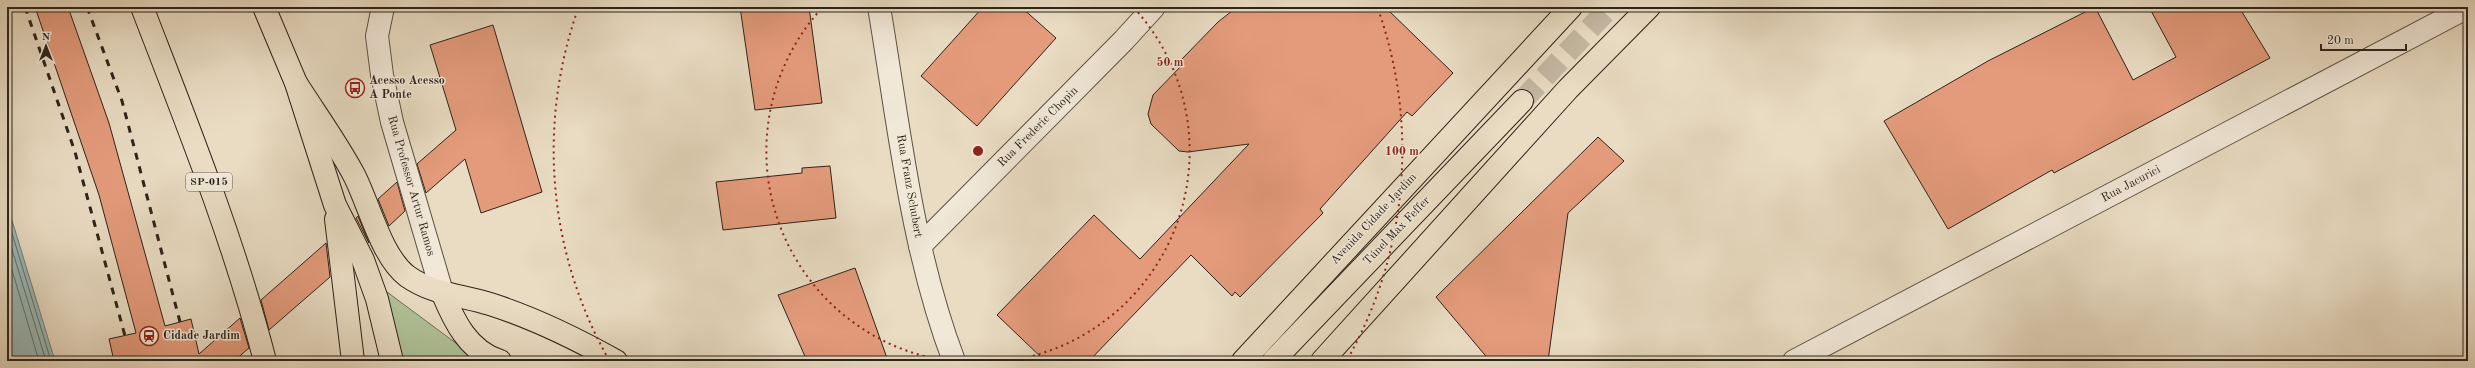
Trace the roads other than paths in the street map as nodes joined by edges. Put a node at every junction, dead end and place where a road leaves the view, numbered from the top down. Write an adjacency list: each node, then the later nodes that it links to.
1 (142, 7): 16 (highway, SP-015)
2 (264, 7): 10 (highway)
3 (383, 7): 15 (street, Rua Professor Artur Ramos)
4 (879, 7): 14 (street, Rua Franz Schubert)
5 (1154, 7): 14 (street, Rua Frederic Chopin)
6 (1571, 7): 22 (highway, Avenida Cidade Jardim)
7 (1638, 7): 11 (highway)
8 (1649, 7): 11 (highway)
9 (2468, 7): 25 (street, Rua Jacurici)
10 (296, 83): 13 (highway); 15 (highway)
11 (1568, 89): 24 (highway)
12 (1522, 101): 23 (highway, Túnel Max Feffer)
13 (335, 205): 17 (highway); 18 (highway)
14 (920, 246): 21 (street, Rua Franz Schubert)
15 (442, 292): 19 (highway); 20 (highway)
16 (265, 361)
17 (353, 361)
18 (392, 361)
19 (500, 361)
20 (616, 361)
21 (954, 361)
22 (1243, 361)
23 (1273, 361)
24 (1322, 361)
25 (1794, 361)

